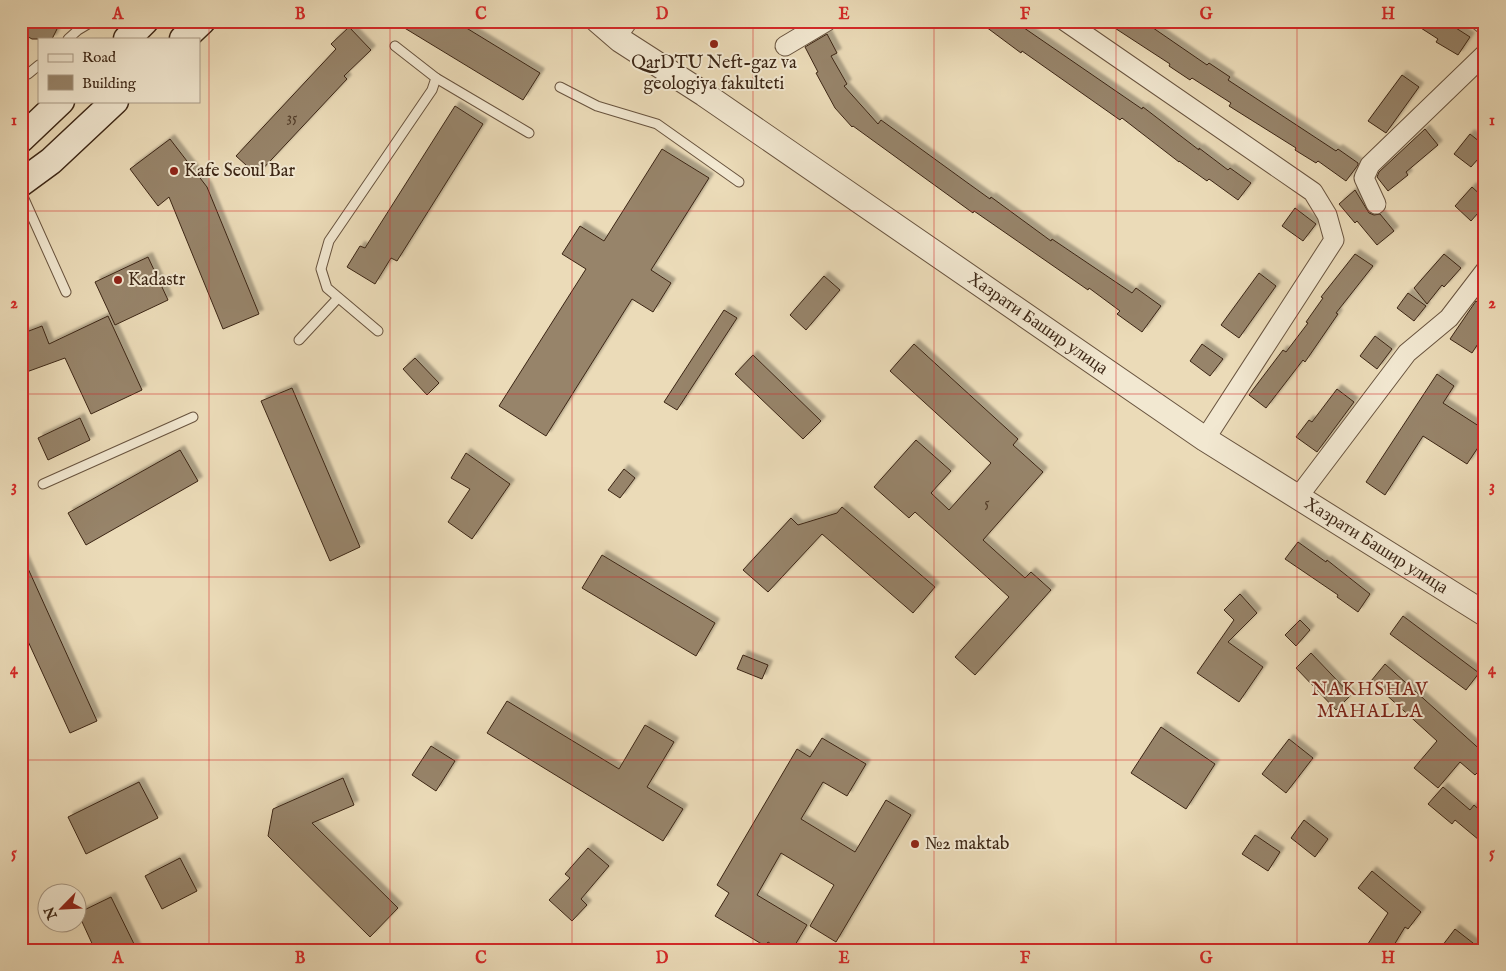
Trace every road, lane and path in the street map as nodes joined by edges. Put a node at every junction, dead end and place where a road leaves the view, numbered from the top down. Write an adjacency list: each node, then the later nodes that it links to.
1 (93, 21): 10 (lane)
2 (145, 21): 11 (main road)
3 (202, 21): 12 (main road)
4 (598, 21): 13 (street, Хазрати Башир улица)
5 (634, 21): 13 (lane)
6 (827, 21): 15 (street)
7 (1065, 21): 35 (street)
8 (1480, 21): 9 (street)
9 (1485, 25)
10 (69, 38)
11 (127, 38)
12 (184, 38)
13 (620, 40): 35 (street, Хазрати Башир улица)
14 (395, 46): 19 (lane)
15 (785, 46)
16 (1485, 54): 28 (street)
17 (38, 66): 18 (lane)
18 (28, 74)
19 (436, 78): 23 (lane); 31 (lane)
20 (560, 87): 25 (lane)
21 (60, 102): 24 (main road)
22 (114, 102): 26 (main road)
23 (529, 133)
24 (21, 139)
25 (739, 182)
26 (21, 183)
27 (21, 192): 30 (lane)
28 (1376, 204)
29 (1485, 271): 37 (street)
30 (66, 292)
31 (338, 298): 32 (lane); 33 (lane)
32 (378, 331)
33 (299, 340)
34 (193, 417): 36 (lane)
35 (1205, 439): 37 (street, Хазрати Башир улица)
36 (43, 484)
37 (1298, 497): 38 (street, Хазрати Башир улица)
38 (1485, 614)

